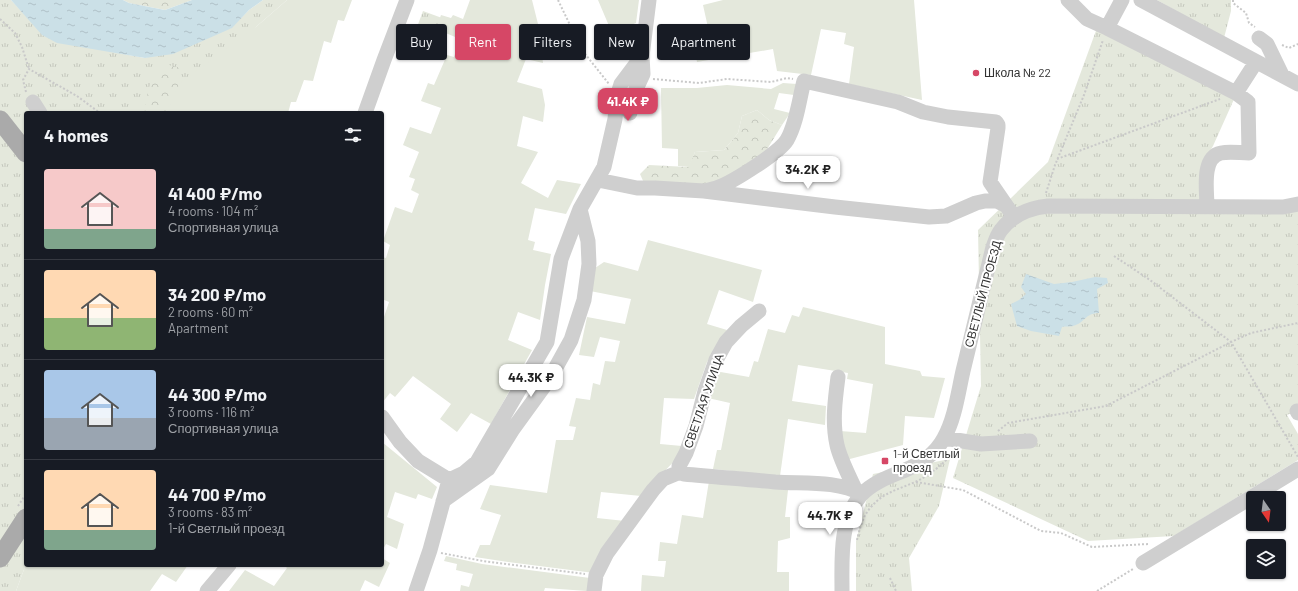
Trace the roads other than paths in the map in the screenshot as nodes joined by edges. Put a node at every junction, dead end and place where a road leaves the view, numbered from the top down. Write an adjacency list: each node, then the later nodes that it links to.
1 (407, 0): 15 (street)
2 (648, 0): 6 (street)
3 (1068, 0): 7 (street)
4 (1122, 0): 7 (street)
5 (1141, 0): 11 (street)
6 (645, 24)
7 (1107, 28): 14 (street)
8 (1259, 38): 12 (street)
9 (639, 60): 19 (street)
10 (642, 60): 16 (street)
11 (1256, 62): 12 (street); 14 (street)
12 (1282, 75): 13 (street)
13 (1298, 84)
14 (1236, 94): 22 (street)
15 (366, 111)
16 (630, 112)
17 (0, 120): 18 (main road)
18 (24, 150)
19 (598, 180): 20 (street); 23 (street)
20 (704, 191): 24 (street); 24 (street)
21 (1298, 204): 22 (street, СВЕТЛЫЙ ПРОЕЗД)
22 (1207, 207): 24 (street, СВЕТЛЫЙ ПРОЕЗД)
23 (580, 209): 32 (street); 34 (street)
24 (1010, 211): 28 (street, СВЕТЛЫЙ ПРОЕЗД)
25 (759, 311): 31 (street, СВЕТЛАЯ УЛИЦА)
26 (838, 377): 33 (street)
27 (384, 420): 32 (street)
28 (944, 438): 29 (street); 33 (street, СВЕТЛЫЙ ПРОЕЗД)
29 (1030, 441)
30 (1298, 469): 37 (street)
31 (680, 472): 33 (street); 41 (street)
32 (449, 480): 34 (street)
33 (859, 493): 42 (street)
34 (443, 501): 40 (street)
35 (24, 521): 36 (main road)
36 (0, 558)
37 (1143, 563)
38 (227, 567): 39 (street)
39 (207, 591)
40 (416, 591)
41 (594, 591)
42 (842, 591)

